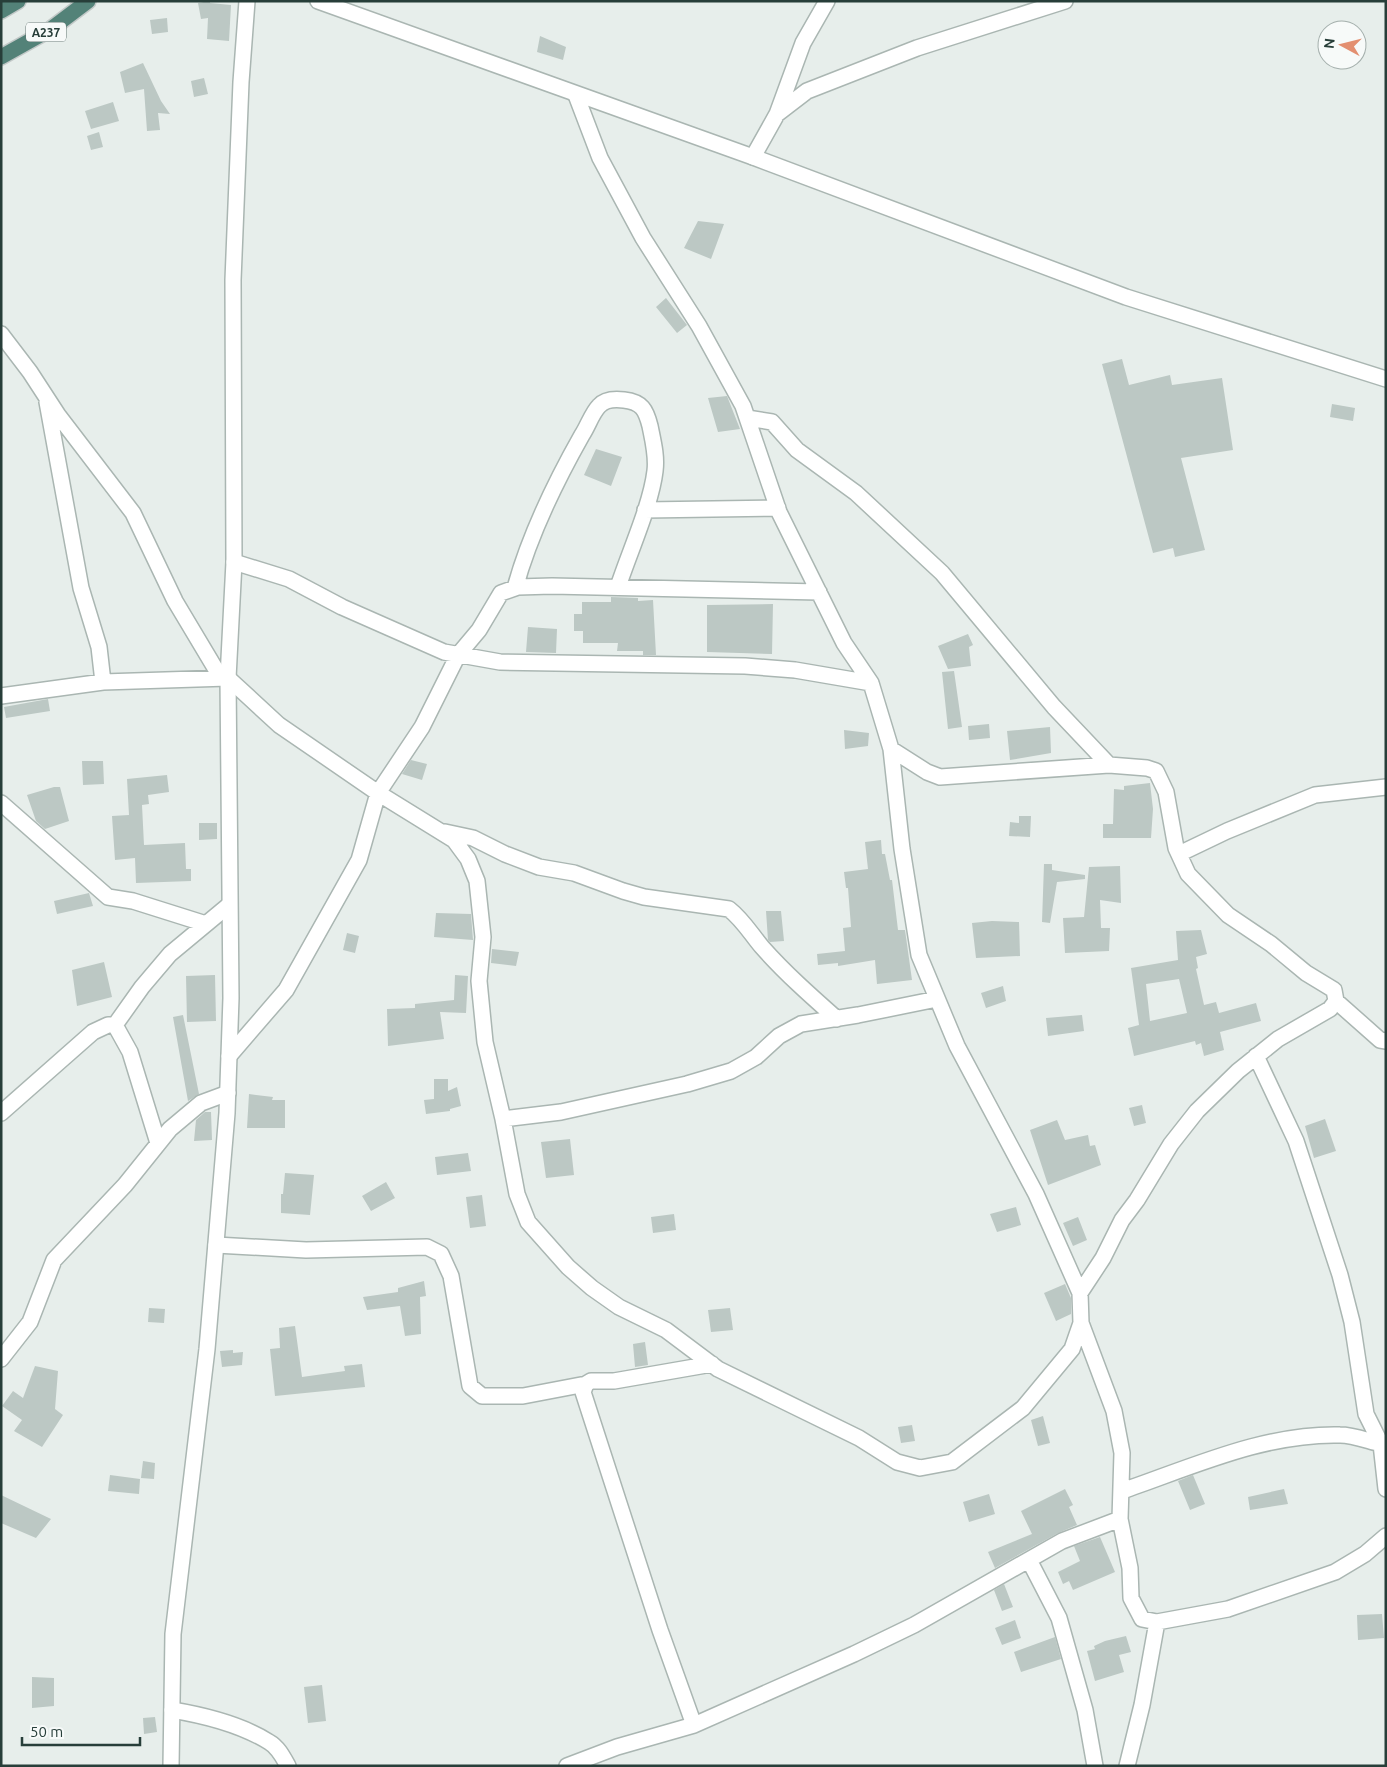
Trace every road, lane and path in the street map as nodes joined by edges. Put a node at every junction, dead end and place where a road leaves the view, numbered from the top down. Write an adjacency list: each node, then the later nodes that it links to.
1 (18, 1): 8 (highway)
2 (88, 1): 10 (highway, A237)
3 (247, 1): 20 (street)
4 (318, 1): 11 (street)
5 (827, 1): 12 (street)
6 (1026, 1): 9 (street)
7 (1065, 1): 9 (street)
8 (1, 11)
9 (1018, 16): 12 (street)
10 (1, 57)
11 (576, 95): 13 (street); 17 (street)
12 (777, 114): 13 (street)
13 (753, 157): 15 (street)
14 (1, 334): 16 (street)
15 (1386, 379)
16 (46, 396): 25 (street); 26 (street)
17 (748, 418): 18 (street); 30 (street)
18 (778, 508): 19 (street); 23 (street)
19 (645, 510): 21 (street); 22 (street)
20 (234, 562): 24 (street); 25 (street)
21 (618, 587): 22 (street); 23 (street)
22 (516, 588): 24 (street)
23 (818, 592): 27 (street)
24 (458, 655): 27 (street); 32 (street)
25 (224, 678): 26 (street); 32 (street); 36 (street)
26 (103, 682): 28 (street)
27 (870, 683): 29 (street)
28 (1, 696)
29 (891, 749): 30 (street); 38 (street)
30 (1109, 765): 35 (street)
31 (1386, 787): 35 (street)
32 (378, 793): 34 (street); 43 (street)
33 (1, 803): 37 (street)
34 (438, 830): 40 (street); 47 (street)
35 (1179, 854): 39 (street)
36 (229, 905): 37 (street); 43 (street)
37 (206, 924): 41 (street)
38 (937, 999): 40 (street); 50 (street)
39 (1336, 1001): 42 (street); 44 (street)
40 (837, 1019): 47 (street)
41 (115, 1025): 46 (street); 48 (street)
42 (1386, 1041)
43 (229, 1056): 45 (street)
44 (1256, 1056): 50 (street); 55 (street)
45 (228, 1093): 48 (street); 49 (street)
46 (1, 1113)
47 (503, 1119): 53 (street)
48 (158, 1143): 52 (street)
49 (216, 1245): 54 (street); 62 (street)
50 (1080, 1293): 51 (street)
51 (1081, 1323): 53 (street); 57 (street)
52 (1, 1359)
53 (712, 1364): 54 (street)
54 (586, 1384): 63 (street)
55 (1381, 1444): 56 (street); 57 (street)
56 (1386, 1489)
57 (1122, 1491): 58 (street)
58 (1120, 1519): 60 (street); 61 (street)
59 (1386, 1536): 61 (street)
60 (1029, 1560): 63 (street); 67 (street)
61 (1157, 1622): 68 (street)
62 (172, 1710): 64 (street); 65 (street)
63 (694, 1725): 66 (street)
64 (171, 1766)
65 (288, 1766)
66 (567, 1766)
67 (1095, 1766)
68 (1127, 1766)

